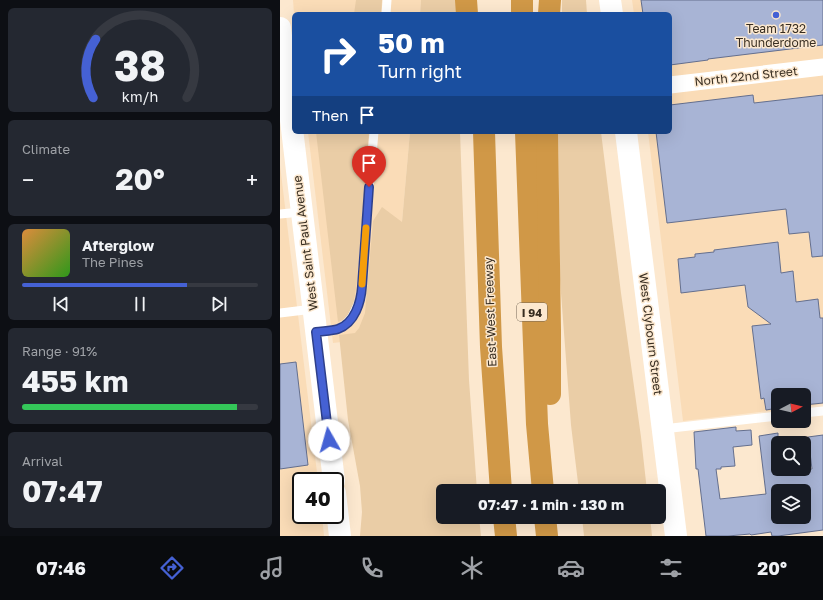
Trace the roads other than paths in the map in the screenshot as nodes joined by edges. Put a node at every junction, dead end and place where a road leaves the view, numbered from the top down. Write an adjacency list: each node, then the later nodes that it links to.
1 (387, 0): 7 (lane)
2 (466, 0): 8 (highway)
3 (481, 0): 9 (highway)
4 (522, 0): 10 (highway)
5 (550, 0): 11 (highway)
6 (610, 0): 12 (street)
7 (386, 12)
8 (467, 12)
9 (481, 12)
10 (522, 12)
11 (550, 12)
12 (612, 12)
13 (280, 28): 16 (street, West Saint Paul Avenue)
14 (823, 67): 15 (street, North 22nd Street)
15 (672, 85)
16 (292, 133)
17 (292, 134): 25 (street, West Saint Paul Avenue)
18 (374, 134): 29 (lane)
19 (478, 134): 24 (highway)
20 (484, 134): 24 (highway, East-West Freeway)
21 (526, 134): 36 (highway, I 94)
22 (547, 134): 37 (highway)
23 (626, 134): 33 (street, West Clybourn Street)
24 (486, 203): 35 (highway, East-West Freeway)
25 (301, 212): 26 (lane); 27 (street, West Saint Paul Avenue)
26 (280, 214)
27 (313, 309): 28 (lane); 29 (street, West Saint Paul Avenue)
28 (280, 313)
29 (316, 332): 34 (street, West Saint Paul Avenue)
30 (823, 411): 31 (lane)
31 (811, 412)
32 (771, 417): 33 (lane)
33 (663, 429): 45 (street, West Clybourn Street)
34 (333, 472)
35 (501, 484)
36 (542, 484)
37 (549, 484)
38 (339, 524): 42 (street)
39 (505, 524): 43 (highway)
40 (546, 524): 44 (highway)
41 (549, 524): 44 (highway)
42 (340, 536)
43 (506, 536)
44 (548, 536)
45 (676, 536)

